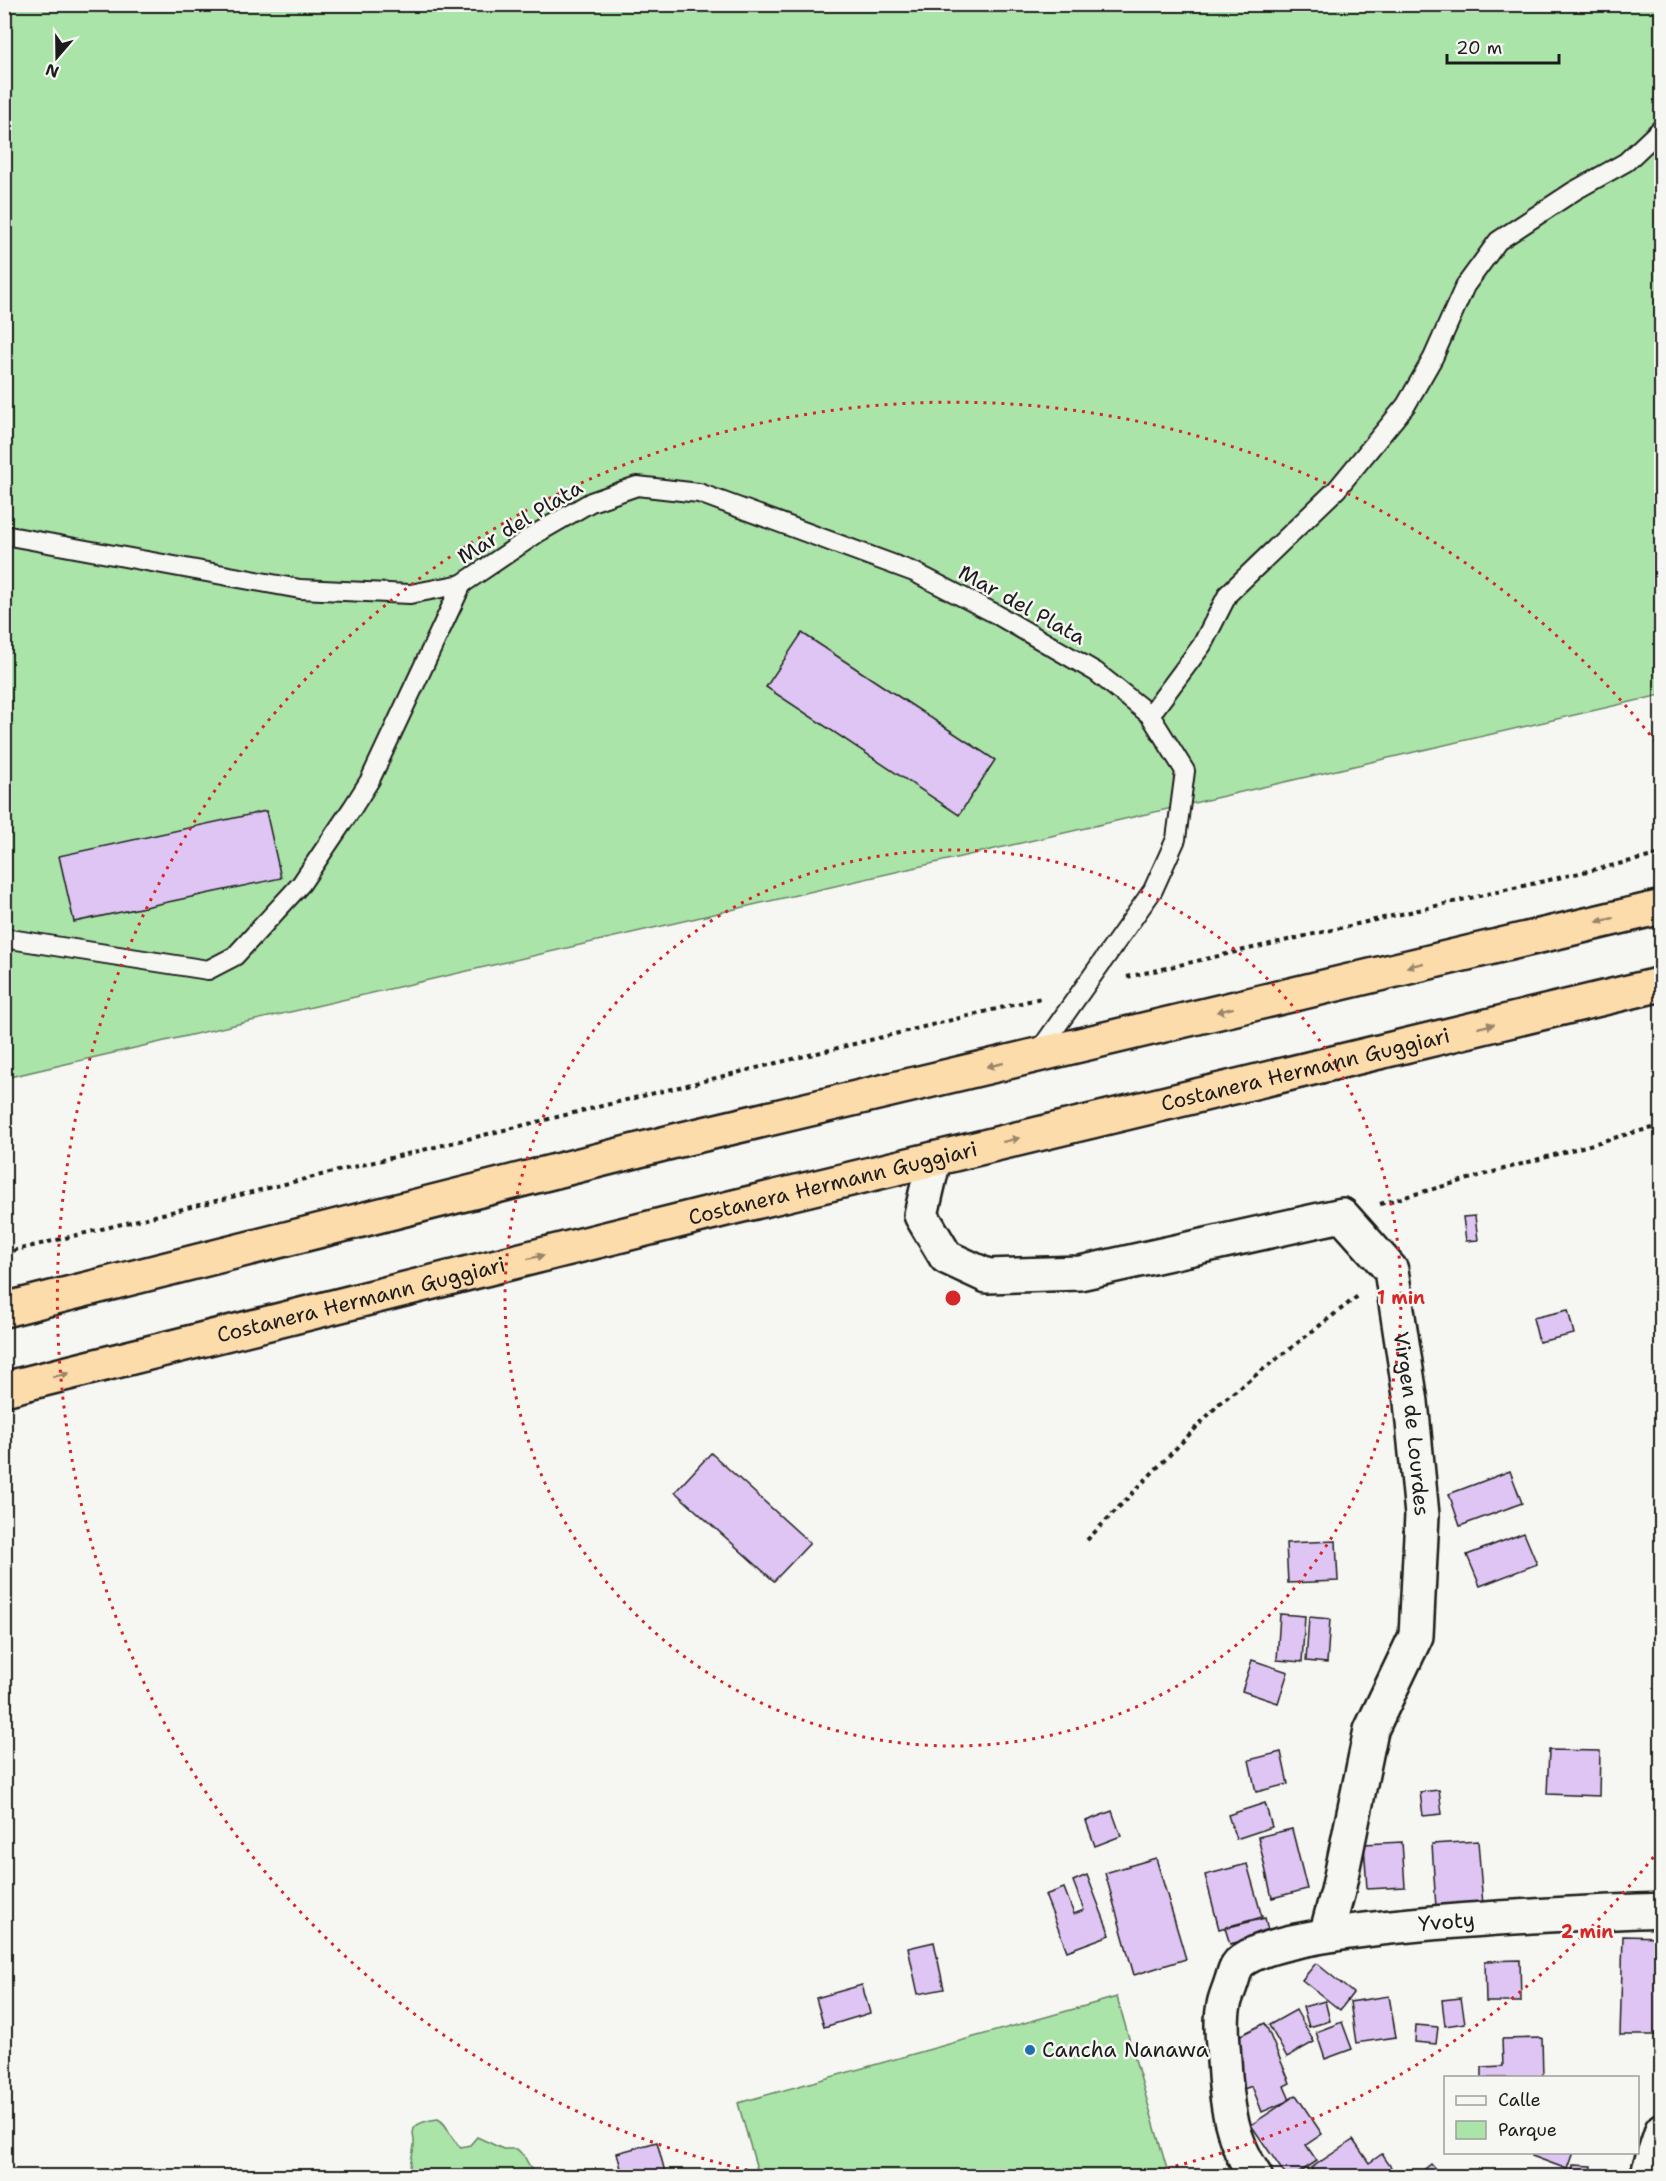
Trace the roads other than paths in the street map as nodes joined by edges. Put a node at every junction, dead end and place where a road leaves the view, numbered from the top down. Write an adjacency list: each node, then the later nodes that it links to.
1 (1662, 128): 4 (lane)
2 (4, 535): 3 (lane, Mar del Plata)
3 (462, 584): 4 (lane, Mar del Plata); 6 (lane)
4 (1150, 715): 8 (lane, Mar del Plata)
5 (1662, 907): 8 (highway, one-way to 8)
6 (4, 940)
7 (1662, 984): 9 (highway, Costanera Hermann Guggiari, one-way to 7)
8 (1036, 1055): 10 (highway, one-way to 10)
9 (934, 1159): 11 (highway, Costanera Hermann Guggiari, one-way to 9); 13 (street, Virgen de Lourdes)
10 (4, 1310)
11 (4, 1389)
12 (1662, 1910): 13 (street, Yvoty)
13 (1326, 1935): 15 (street, Yvoty)
14 (1662, 2130): 16 (street)
15 (1255, 2176)
16 (1647, 2176)

